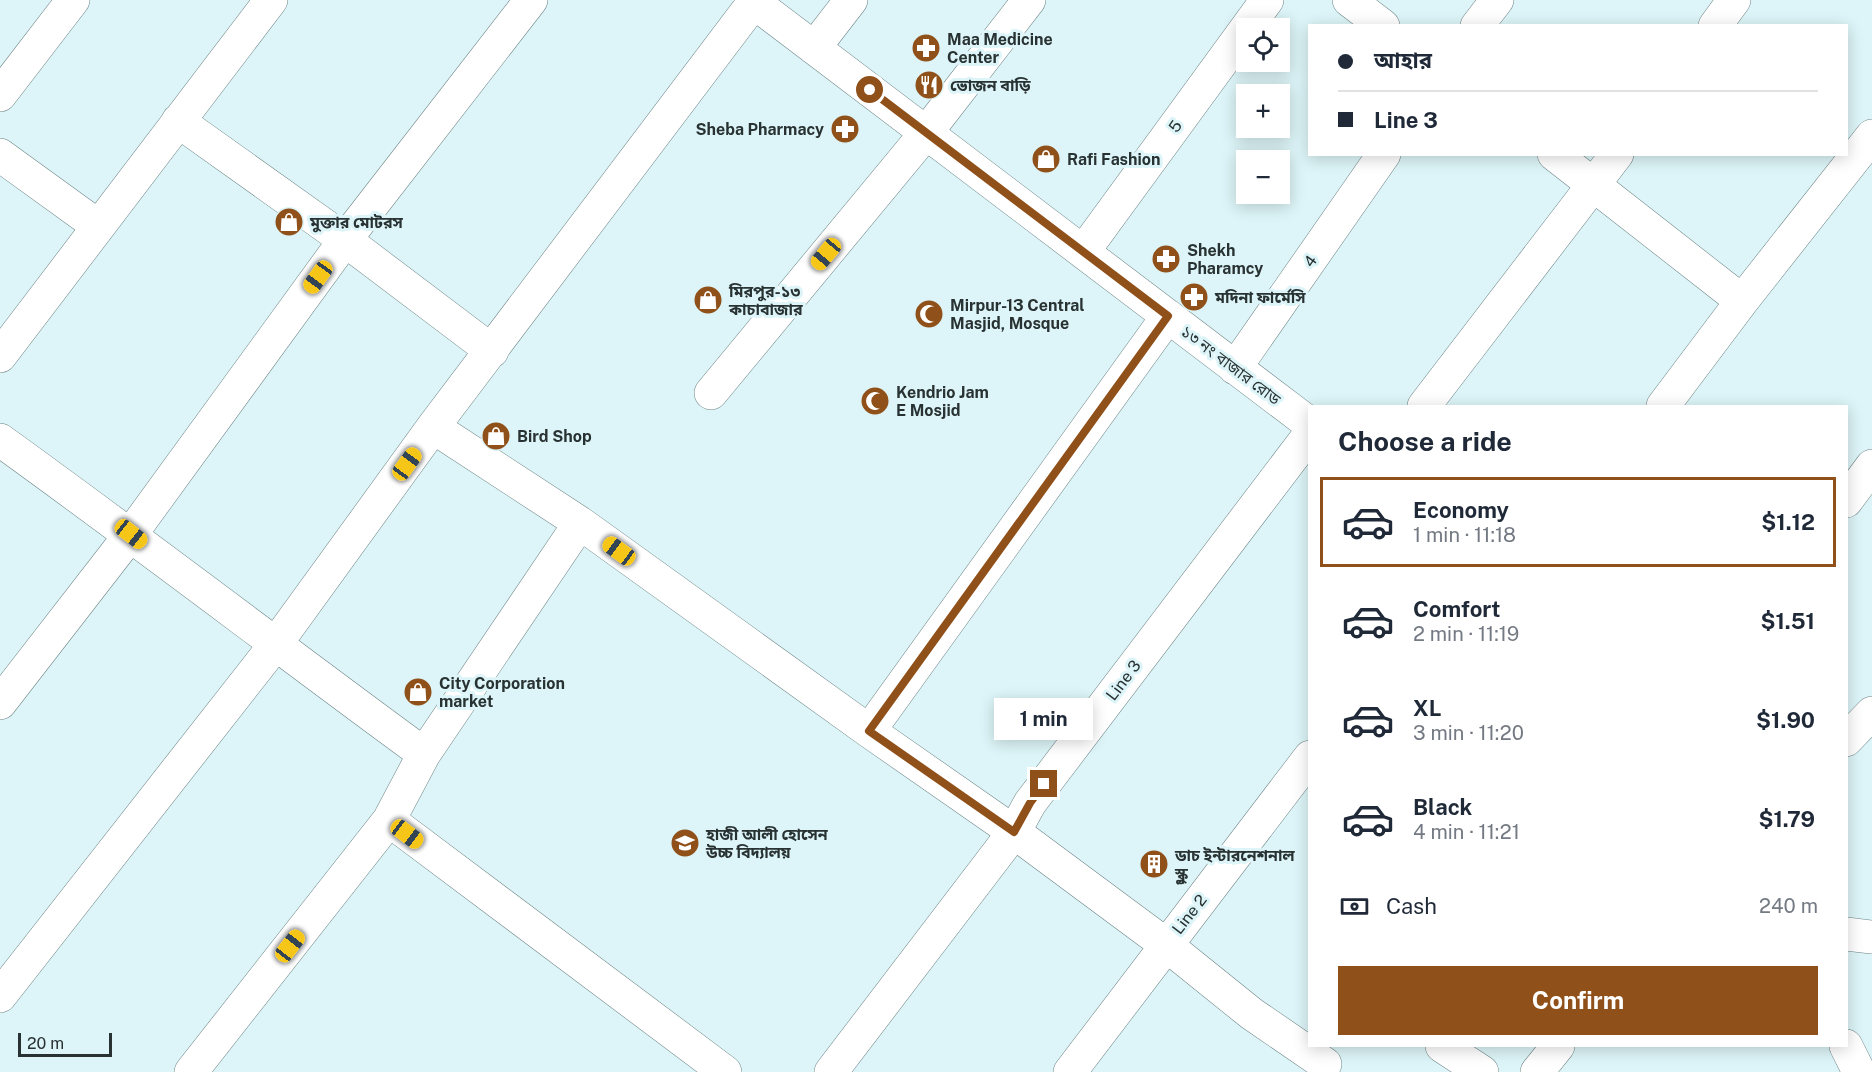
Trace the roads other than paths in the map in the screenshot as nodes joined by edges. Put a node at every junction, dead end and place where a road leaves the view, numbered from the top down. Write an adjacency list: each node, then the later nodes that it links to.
1 (73, 0): 15 (street)
2 (271, 0): 16 (street)
3 (531, 0): 25 (street)
4 (851, 0): 14 (street)
5 (1029, 0): 17 (street)
6 (1267, 0): 26 (street, 5)
7 (1349, 0): 11 (street)
8 (1497, 0): 12 (street)
9 (1734, 0): 13 (street)
10 (753, 1): 14 (street, ১৩ নং বাজার রোড); 29 (street)
11 (1380, 24)
12 (1479, 24)
13 (1716, 24)
14 (814, 48): 17 (street, ১৩ নং বাজার রোড)
15 (0, 95)
16 (178, 121): 24 (street); 25 (street)
17 (926, 133): 26 (street, ১৩ নং বাজার রোড); 32 (street)
18 (1872, 136): 27 (street)
19 (0, 155): 24 (street)
20 (1383, 156): 31 (street, 4)
21 (1557, 156): 23 (street)
22 (1616, 156): 23 (street)
23 (1594, 185): 27 (street); 33 (street)
24 (99, 226): 30 (street)
25 (345, 240): 29 (street); 42 (street)
26 (1083, 252): 28 (street, ১৩ নং বাজার রোড)
27 (1743, 301): 34 (street)
28 (1168, 316): 31 (street, ১৩ নং বাজার রোড); 46 (street)
29 (492, 351): 36 (street)
30 (0, 356)
31 (1235, 368): 35 (street, ১৩ নং বাজার রোড)
32 (711, 393)
33 (1425, 405)
34 (1664, 405)
35 (1308, 423)
36 (433, 428): 41 (street); 43 (street)
37 (1308, 437): 51 (street, Line 3)
38 (0, 440): 42 (street)
39 (1872, 466): 40 (street)
40 (1848, 498)
41 (580, 523): 46 (street); 48 (street)
42 (131, 534): 43 (street); 44 (street)
43 (275, 645): 48 (street); 55 (street)
44 (0, 703)
45 (1872, 713): 47 (street)
46 (869, 731): 51 (street)
47 (1848, 738)
48 (424, 754): 50 (street)
49 (1308, 760): 54 (street, Line 2)
50 (389, 820): 60 (street); 61 (street)
51 (1014, 832): 54 (street); 62 (street, Line 3)
52 (1848, 934): 53 (street)
53 (1872, 937)
54 (1166, 944): 59 (street); 63 (street, Line 2)
55 (0, 996)
56 (1444, 1047): 64 (street)
57 (1557, 1047): 65 (street)
58 (1846, 1047): 66 (street)
59 (1328, 1060)
60 (191, 1072)
61 (725, 1072)
62 (831, 1072)
63 (1070, 1072)
64 (1482, 1072)
65 (1537, 1072)
66 (1859, 1072)

